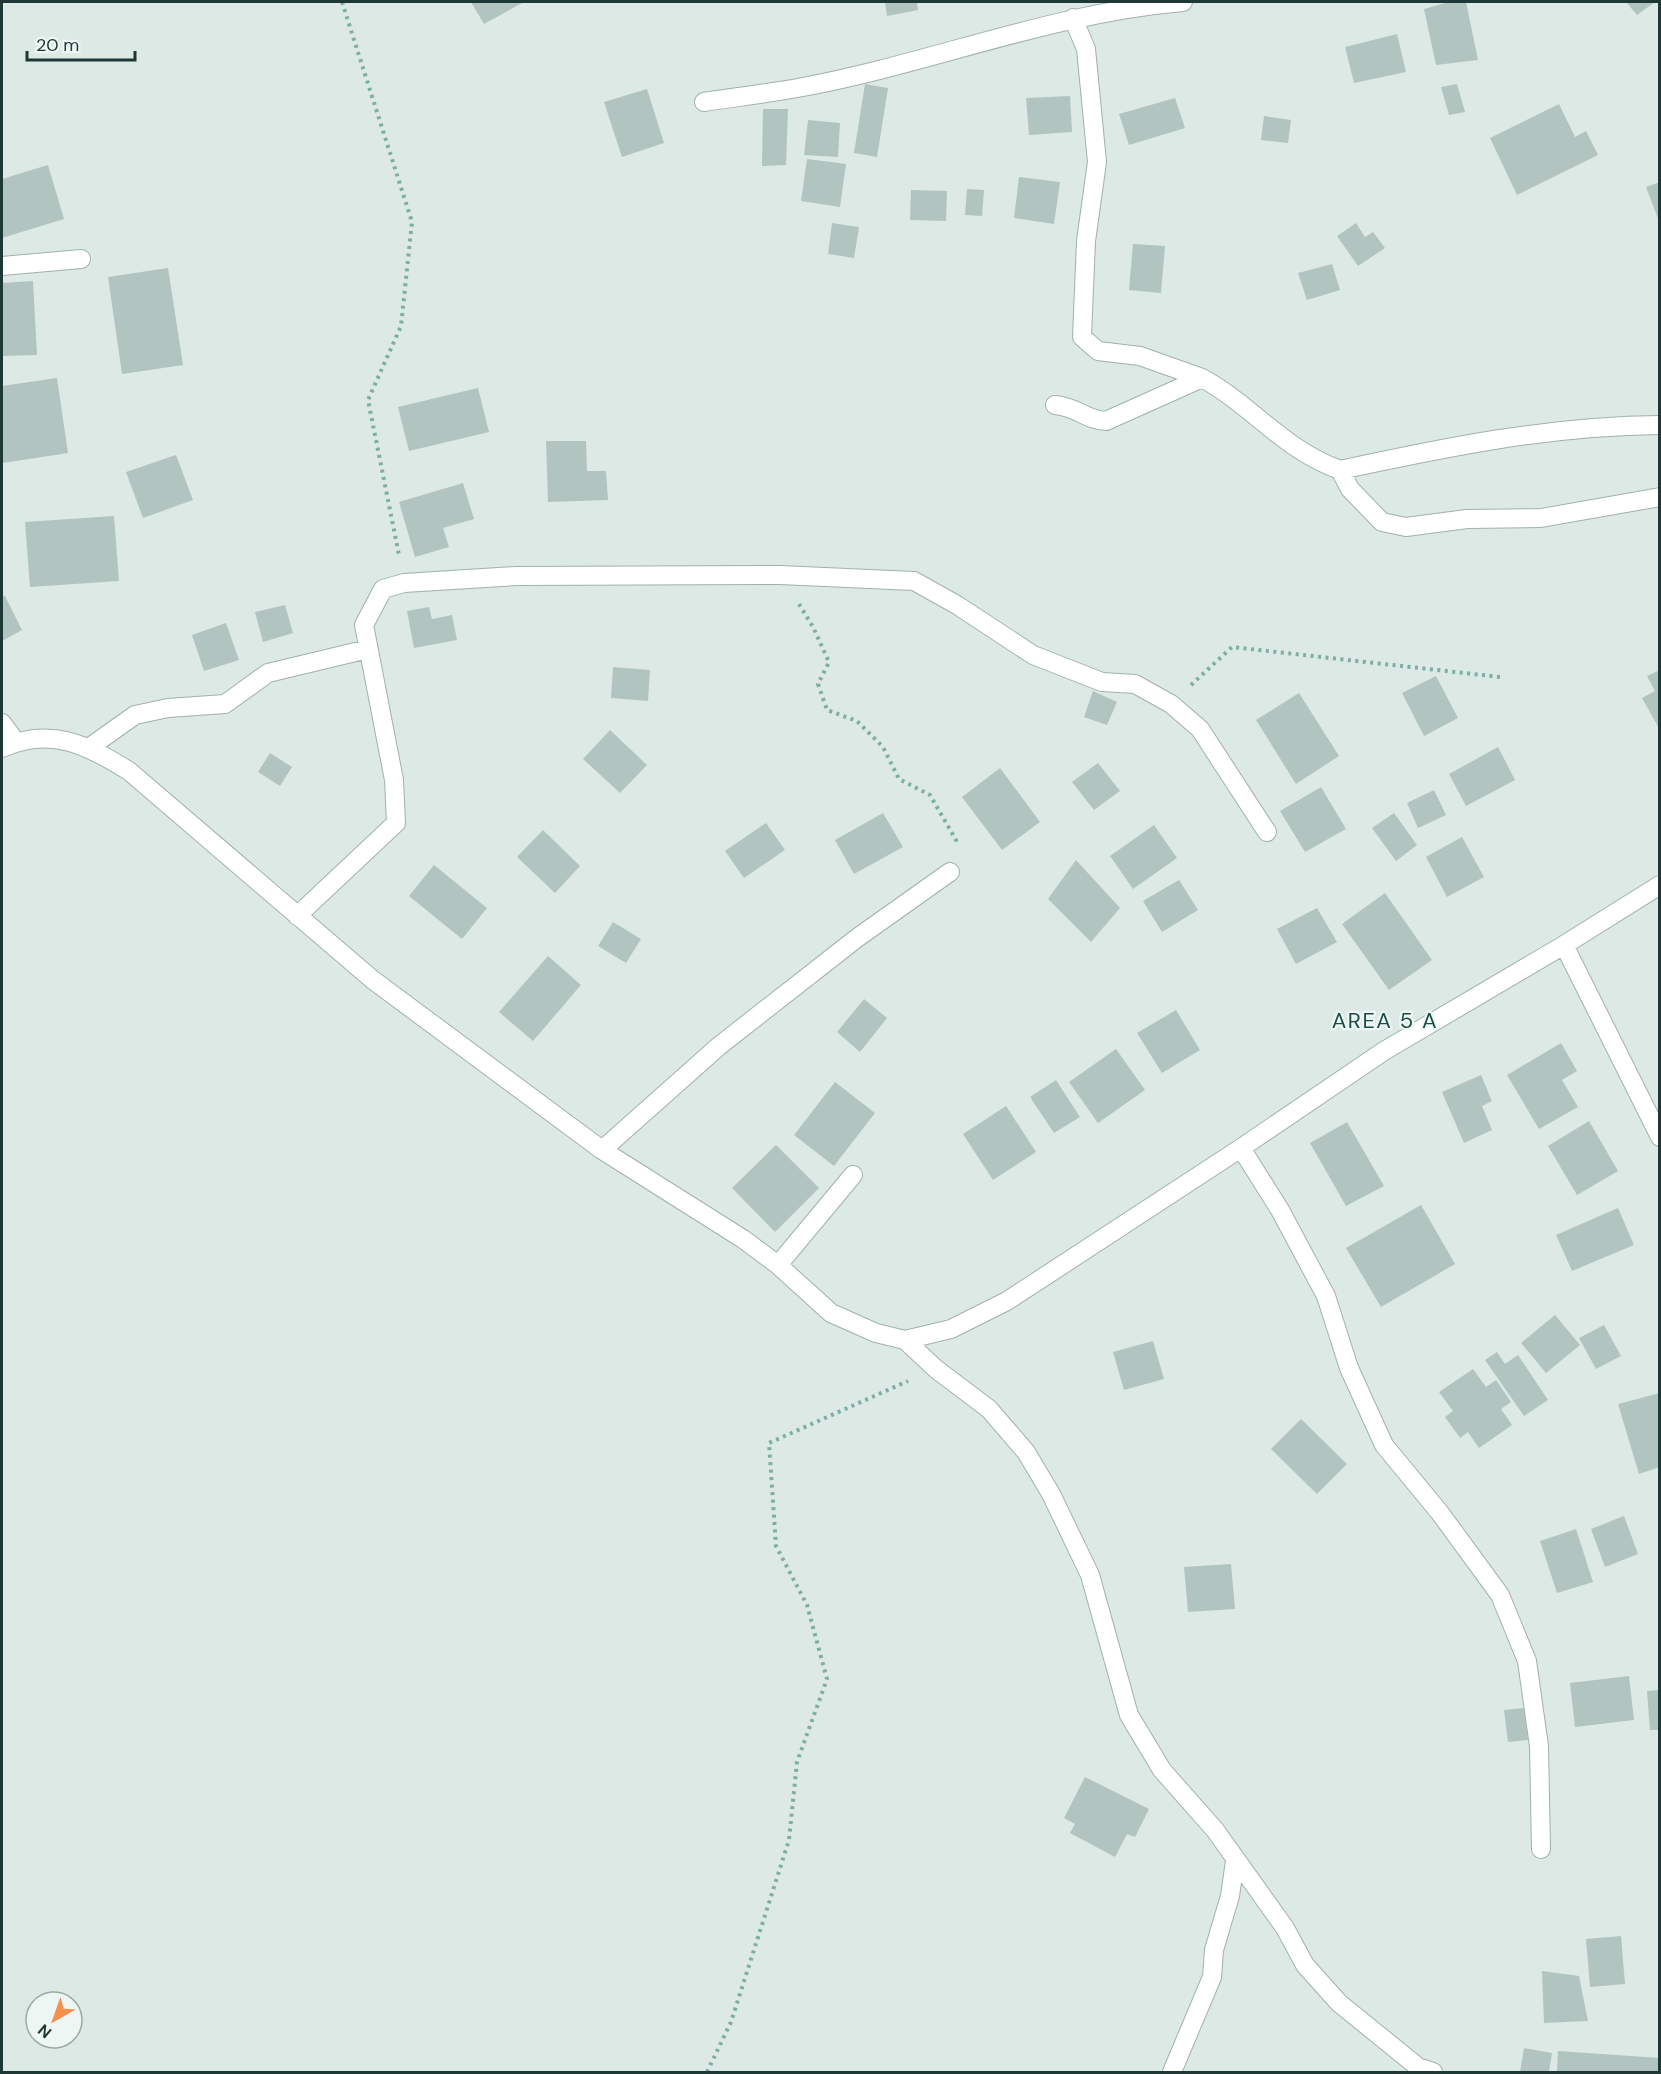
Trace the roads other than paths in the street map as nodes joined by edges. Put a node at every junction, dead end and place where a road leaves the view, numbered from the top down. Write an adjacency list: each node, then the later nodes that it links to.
1 (1183, 2): 2 (street)
2 (1072, 18): 3 (street); 6 (street)
3 (704, 102)
4 (81, 259): 5 (street)
5 (2, 266)
6 (1202, 378): 7 (street); 9 (street)
7 (1055, 405)
8 (1659, 425): 9 (street)
9 (1340, 470): 10 (street)
10 (1659, 497)
11 (368, 649): 14 (street); 15 (street); 18 (street)
12 (2, 723): 13 (street)
13 (9, 745): 14 (street)
14 (90, 747): 18 (street)
15 (1267, 832)
16 (950, 872): 22 (street)
17 (1659, 885): 19 (street)
18 (297, 916): 22 (street)
19 (1564, 945): 20 (street); 21 (street)
20 (1659, 1137)
21 (1241, 1149): 25 (street); 26 (street)
22 (602, 1150): 24 (street)
23 (854, 1175): 24 (street)
24 (778, 1265): 25 (street)
25 (905, 1340): 27 (street)
26 (1541, 1849)
27 (1235, 1861): 28 (street); 29 (street)
28 (1172, 2073)
29 (1433, 2073)

